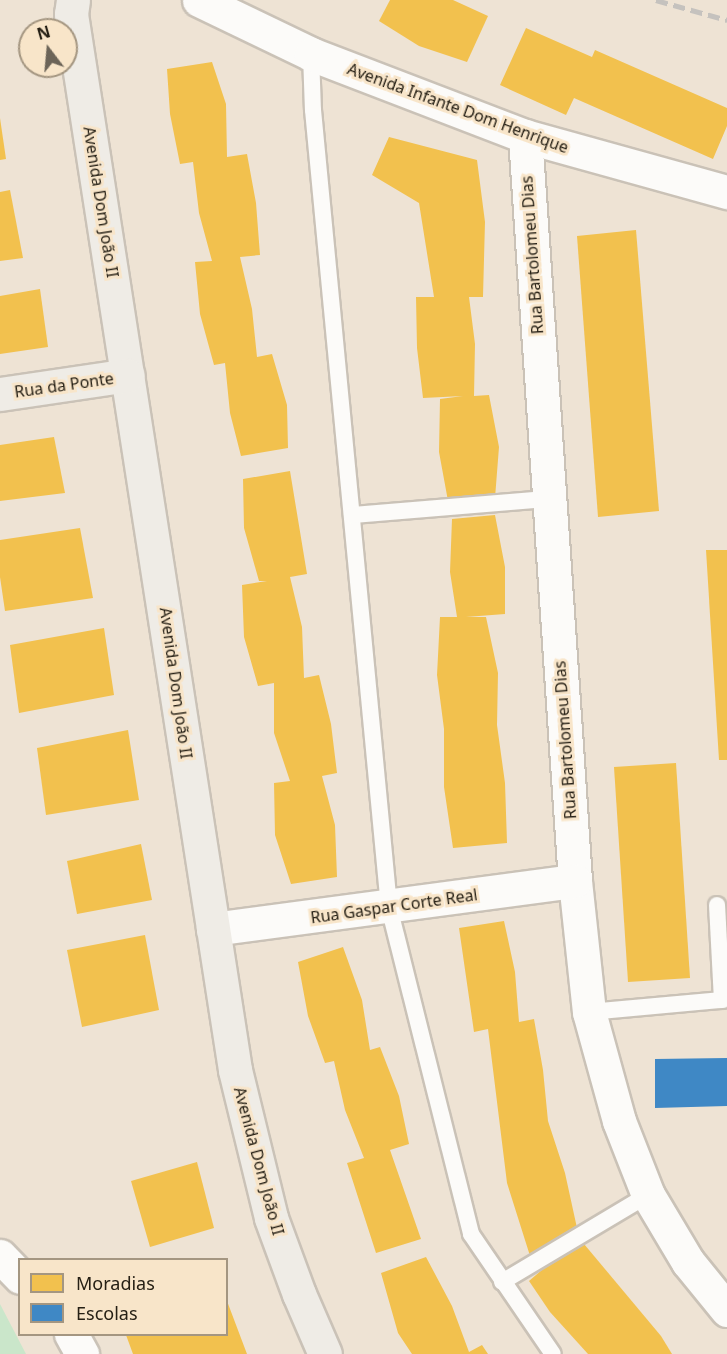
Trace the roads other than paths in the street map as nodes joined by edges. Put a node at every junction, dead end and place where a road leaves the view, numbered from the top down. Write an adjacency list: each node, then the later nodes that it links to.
1 (73, 0): 6 (street, Avenida Dom João II)
2 (199, 0): 3 (street, Avenida Infante Dom Henrique)
3 (311, 54): 4 (street, Avenida Infante Dom Henrique); 9 (lane)
4 (525, 136): 5 (street, Avenida Infante Dom Henrique); 8 (street, Rua Bartolomeu Dias)
5 (727, 192)
6 (128, 375): 7 (street, Rua da Ponte); 13 (street, Avenida Dom João II)
7 (0, 394)
8 (547, 499): 9 (lane); 10 (street, Rua Bartolomeu Dias)
9 (352, 515): 12 (lane)
10 (575, 881): 12 (street, Rua Gaspar Corte Real); 14 (street, Rua Bartolomeu Dias)
11 (717, 905): 14 (lane)
12 (389, 908): 13 (street, Rua Gaspar Corte Real); 18 (lane)
13 (213, 929): 22 (street, Avenida Dom João II)
14 (589, 1012): 15 (street, Rua Bartolomeu Dias)
15 (648, 1195): 18 (lane); 19 (street, Rua Bartolomeu Dias)
16 (0, 1256): 17 (street)
17 (18, 1275)
18 (502, 1282): 23 (lane)
19 (727, 1310)
20 (72, 1336): 21 (street)
21 (82, 1354)
22 (326, 1354)
23 (553, 1354)

